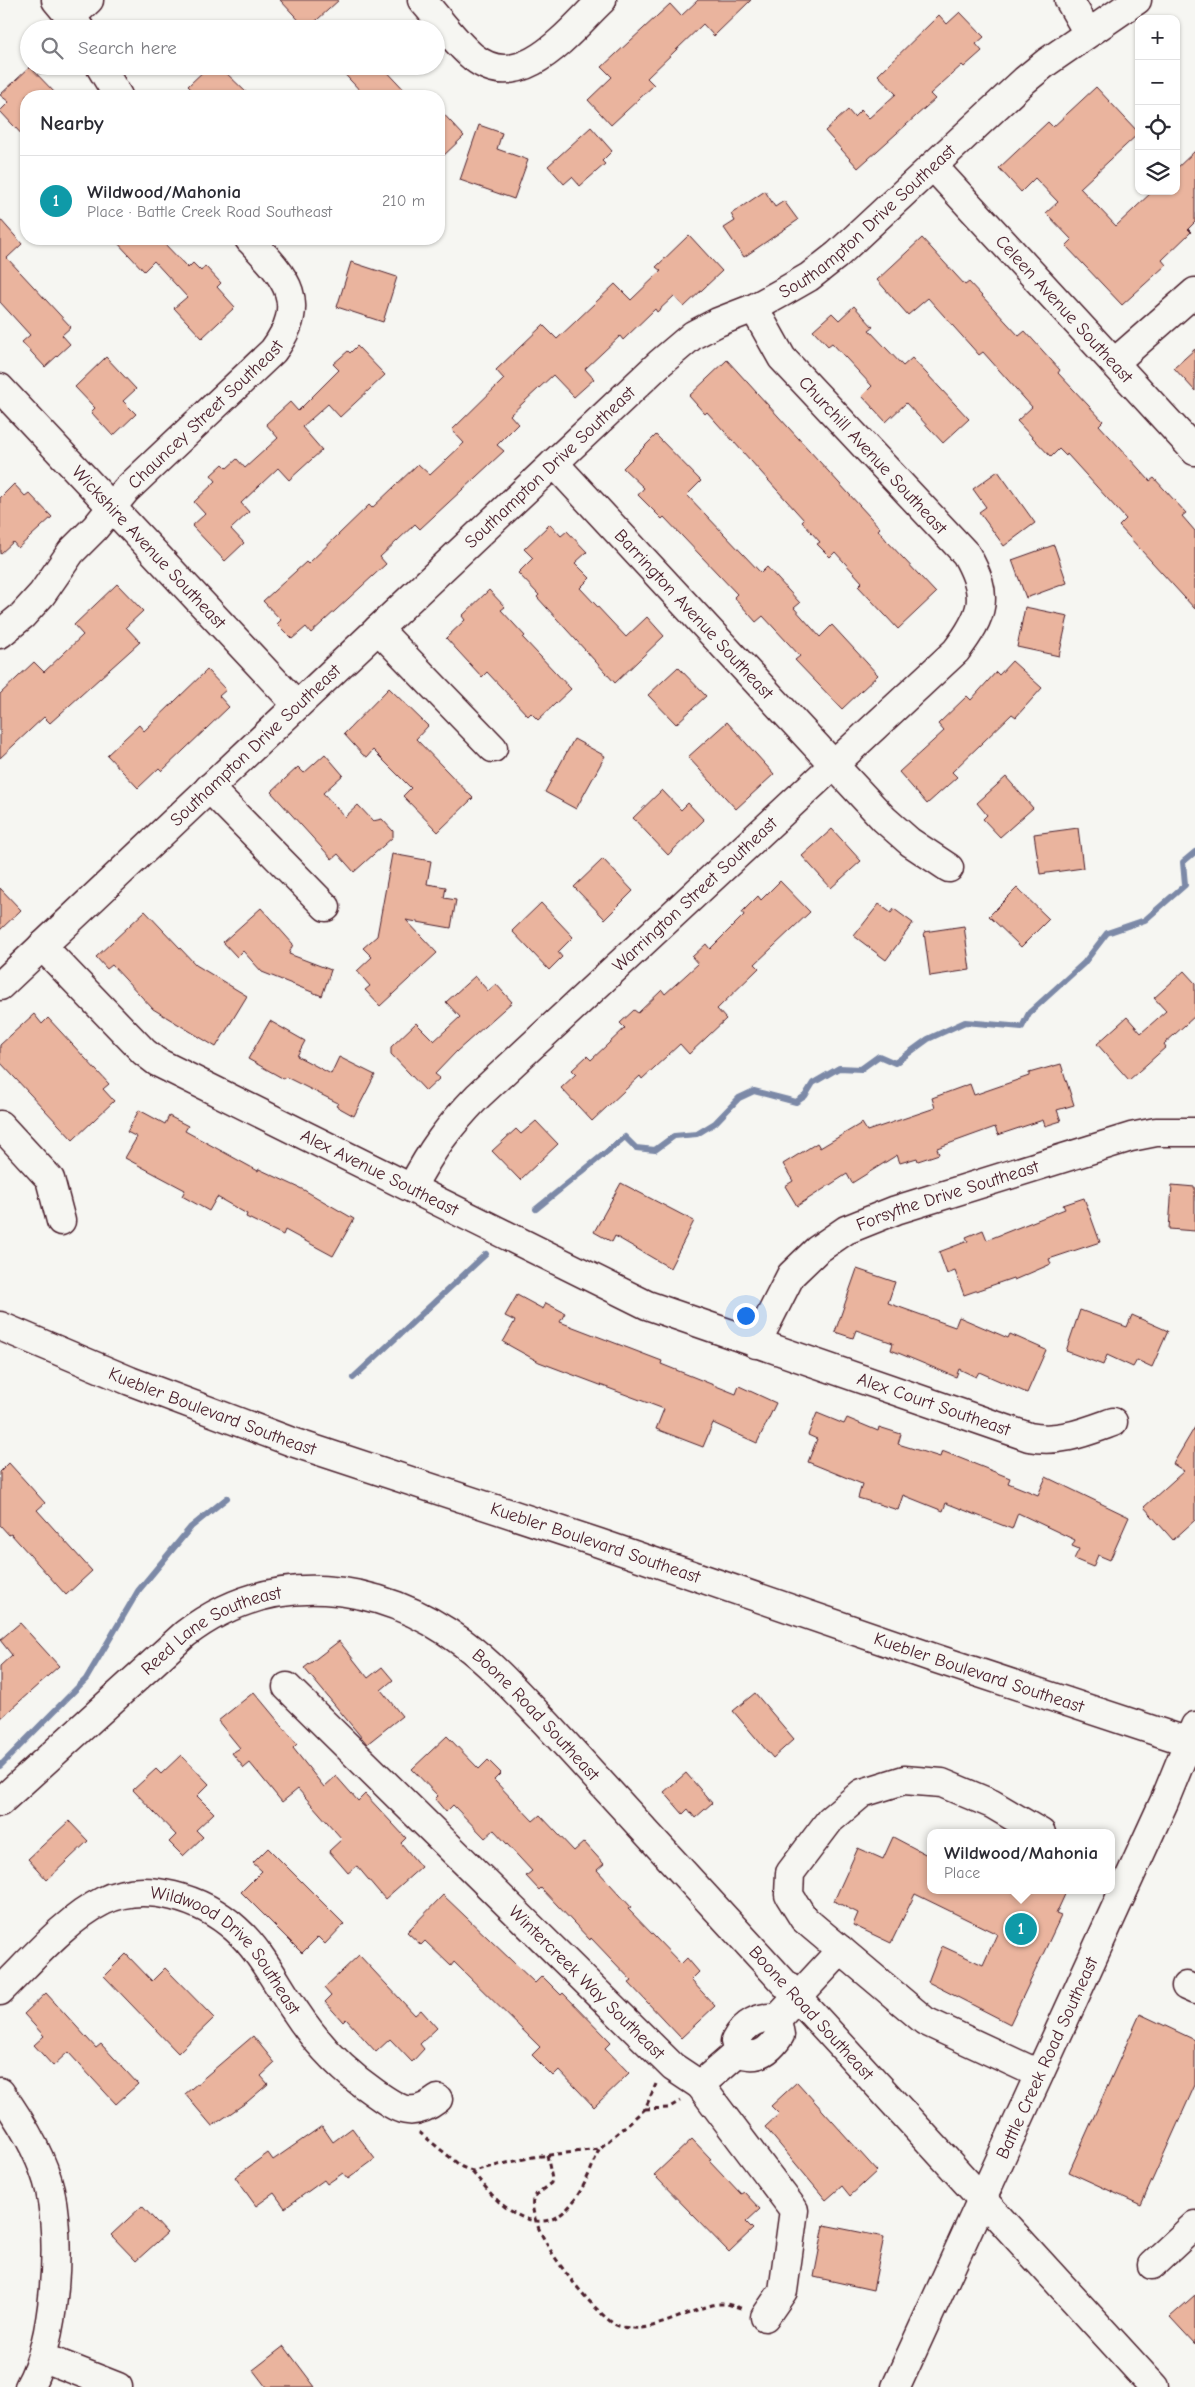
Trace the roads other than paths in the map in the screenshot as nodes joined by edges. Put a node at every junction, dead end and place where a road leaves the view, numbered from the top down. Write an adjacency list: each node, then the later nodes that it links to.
1 (422, 0): 5 (street)
2 (602, 0): 6 (street)
3 (1069, 0): 7 (street)
4 (1137, 0): 7 (street, Southampton Drive Southeast)
5 (440, 20)
6 (445, 26)
7 (1088, 33): 10 (street, Southampton Drive Southeast)
8 (105, 75): 9 (street)
9 (114, 90)
10 (933, 166): 13 (street, Southampton Drive Southeast); 14 (street, Celeen Avenue Southeast)
11 (254, 245): 18 (street, Chauncey Street Southeast)
12 (1195, 292): 14 (street)
13 (754, 308): 17 (street, Southampton Drive Southeast); 19 (street, Churchill Avenue Southeast)
14 (1114, 363): 16 (street, Celeen Avenue Southeast)
15 (0, 388): 18 (street, Wickshire Avenue Southeast)
16 (1195, 451)
17 (554, 463): 20 (street, Southampton Drive Southeast); 24 (street, Barrington Avenue Southeast)
18 (112, 507): 21 (street, Chauncey Street Southeast); 22 (street, Wickshire Avenue Southeast)
19 (981, 606): 24 (street, Warrington Street Southeast)
20 (378, 629): 22 (street, Southampton Drive Southeast); 23 (street)
21 (0, 634)
22 (297, 705): 25 (street, Southampton Drive Southeast)
23 (493, 748)
24 (833, 766): 26 (street, Barrington Avenue Southeast); 32 (street, Warrington Street Southeast)
25 (209, 788): 27 (street); 28 (street, Southampton Drive Southeast)
26 (949, 868)
27 (326, 907)
28 (42, 946): 29 (street, Southampton Drive Southeast); 32 (street, Alex Avenue Southeast)
29 (0, 986)
30 (0, 1124): 33 (street)
31 (1194, 1128): 35 (street, Forsythe Drive Southeast)
32 (412, 1187): 35 (street, Alex Avenue Southeast)
33 (61, 1221)
34 (0, 1326): 39 (street, Kuebler Boulevard Southeast)
35 (756, 1344): 36 (street, Alex Court Southeast)
36 (1113, 1422)
37 (464, 1644): 40 (street, Reed Lane Southeast); 44 (street, Boone Road Southeast)
38 (287, 1687): 46 (street, Wintercreek Way Southeast)
39 (1193, 1737): 45 (street, Battle Creek Road Southeast)
40 (0, 1802)
41 (1035, 1829): 42 (street)
42 (841, 1950): 44 (street); 45 (street)
43 (0, 1991): 48 (street, Wildwood Drive Southeast)
44 (797, 1996): 46 (street); 49 (street, Boone Road Southeast)
45 (1039, 2074): 49 (street, Battle Creek Road Southeast)
46 (700, 2085): 52 (street, Wintercreek Way Southeast)
47 (0, 2092): 53 (street)
48 (438, 2099)
49 (982, 2201): 56 (street, Battle Creek Road Southeast); 57 (street, Boone Road Southeast)
50 (1195, 2225): 51 (street)
51 (1152, 2265)
52 (765, 2317)
53 (42, 2357): 54 (street); 55 (street)
54 (29, 2387)
55 (118, 2387)
56 (896, 2387)
57 (1154, 2387)

